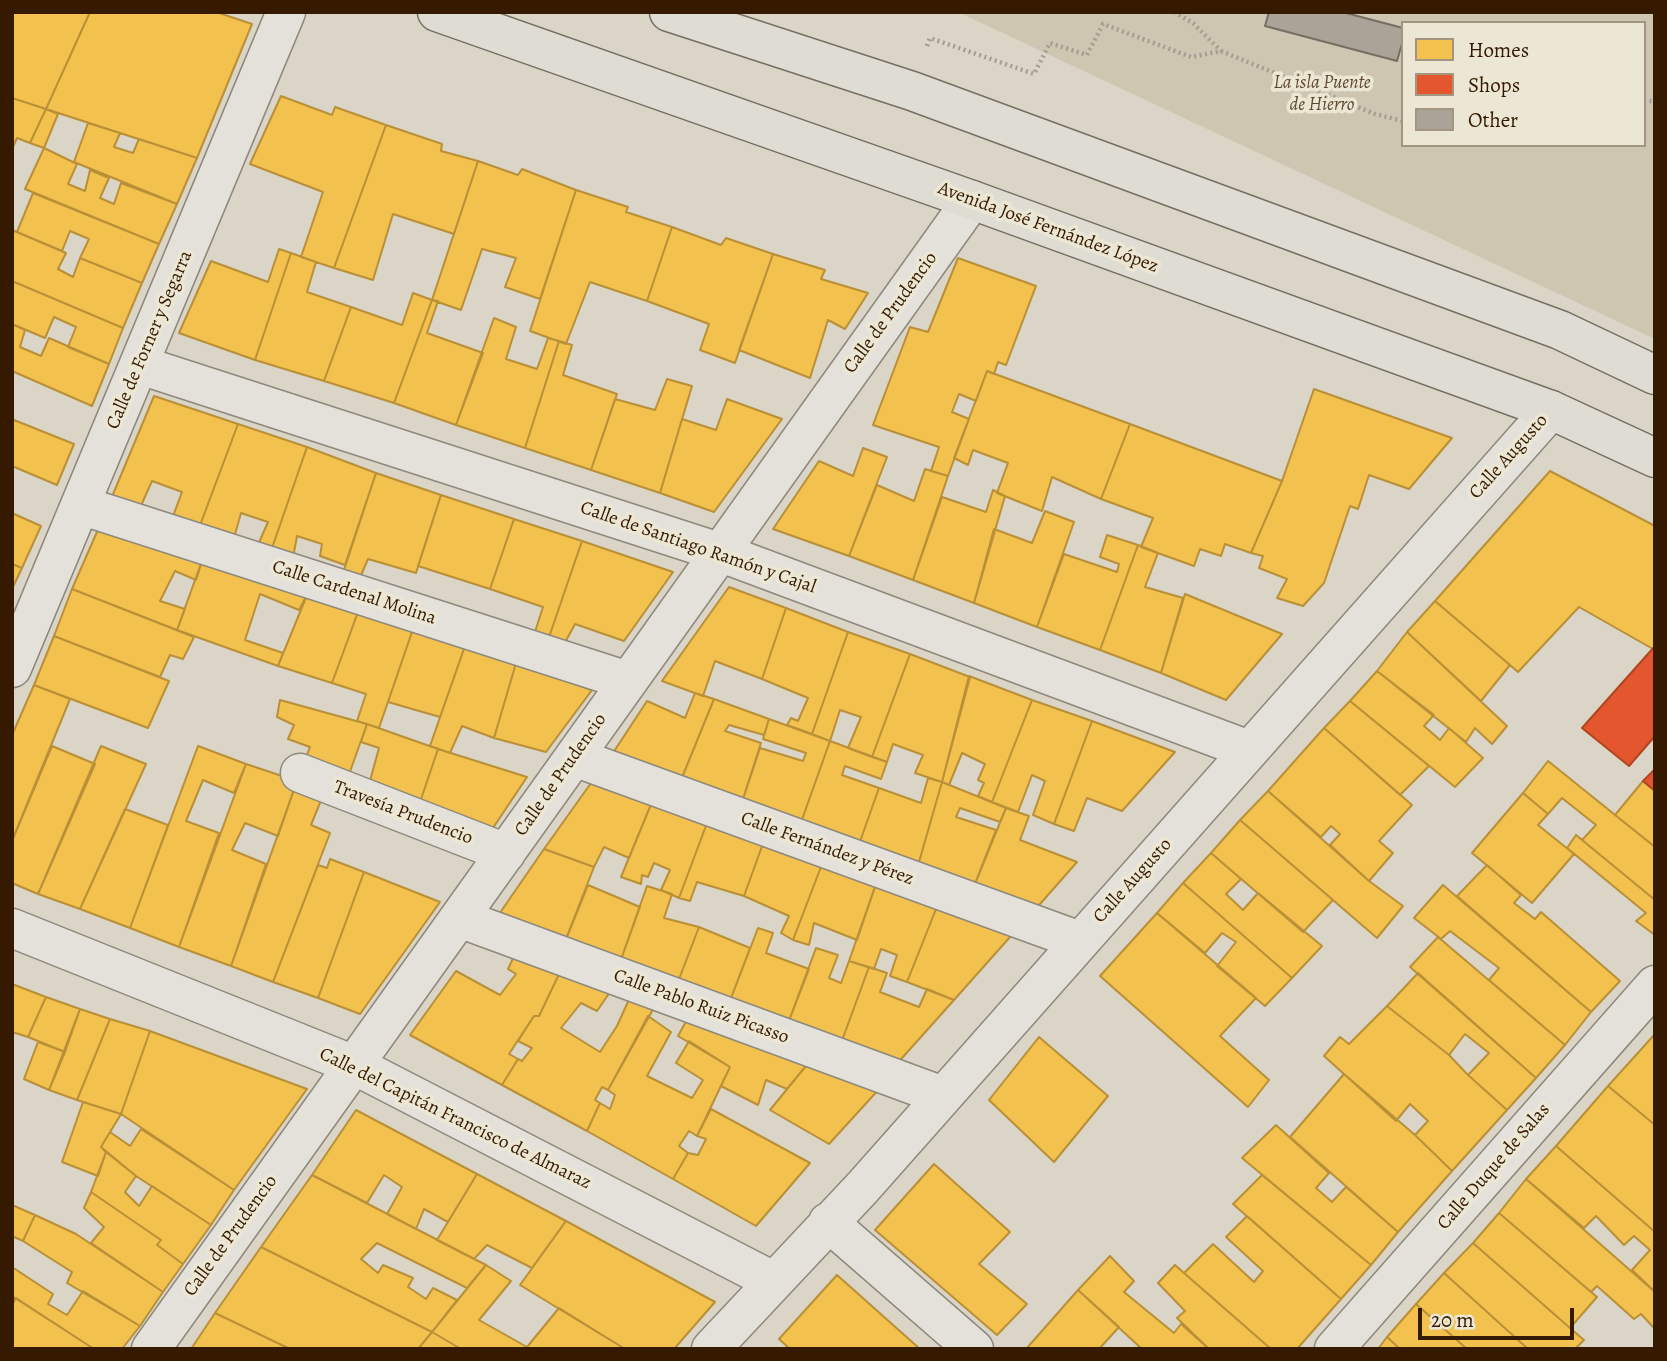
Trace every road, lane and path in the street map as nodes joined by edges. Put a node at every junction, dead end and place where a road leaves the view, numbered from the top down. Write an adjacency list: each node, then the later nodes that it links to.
1 (286, 12): 9 (street, Calle de Forner y Segarra)
2 (437, 12): 8 (main road, Avenida José Fernández López)
3 (669, 12): 6 (main road)
4 (1174, 12): 5 (path)
5 (1221, 51): 6 (path); 7 (path)
6 (912, 91): 10 (main road)
7 (1401, 120)
8 (971, 200): 11 (main road, Avenida José Fernández López); 14 (street, Calle de Prudencio)
9 (140, 365): 13 (street, Calle de Forner y Segarra); 14 (street, Calle de Santiago Ramón y Cajal)
10 (1655, 375)
11 (1551, 410): 12 (main road, Avenida José Fernández López); 17 (street, Calle Augusto)
12 (1655, 458)
13 (80, 505): 15 (street, Calle de Forner y Segarra); 16 (street, Calle Cardenal Molina)
14 (719, 552): 16 (street, Calle de Prudencio); 17 (street, Calle de Santiago Ramón y Cajal)
15 (12, 668)
16 (628, 681): 18 (street, Calle de Prudencio)
17 (1249, 750): 23 (street, Calle Augusto)
18 (574, 757): 20 (street, Calle de Prudencio); 23 (street, Calle Fernández y Pérez)
19 (300, 773): 20 (street, Travesía Prudencio)
20 (506, 853): 21 (street, Calle de Prudencio)
21 (459, 918): 25 (street, Calle de Prudencio); 26 (street, Calle Pablo Ruiz Picasso)
22 (12, 928): 25 (street, Calle del Capitán Francisco de Almaraz)
23 (1080, 941): 26 (street, Calle Augusto)
24 (1655, 985): 32 (street, Calle Duque de Salas)
25 (354, 1065): 28 (street, Calle del Capitán Francisco de Almaraz); 29 (street, Calle de Prudencio)
26 (943, 1096): 27 (street, Calle Augusto)
27 (828, 1222): 28 (street, Calle Augusto); 31 (street)
28 (773, 1281): 30 (street, Calle Augusto)
29 (151, 1349)
30 (711, 1349)
31 (974, 1349)
32 (1334, 1349)

